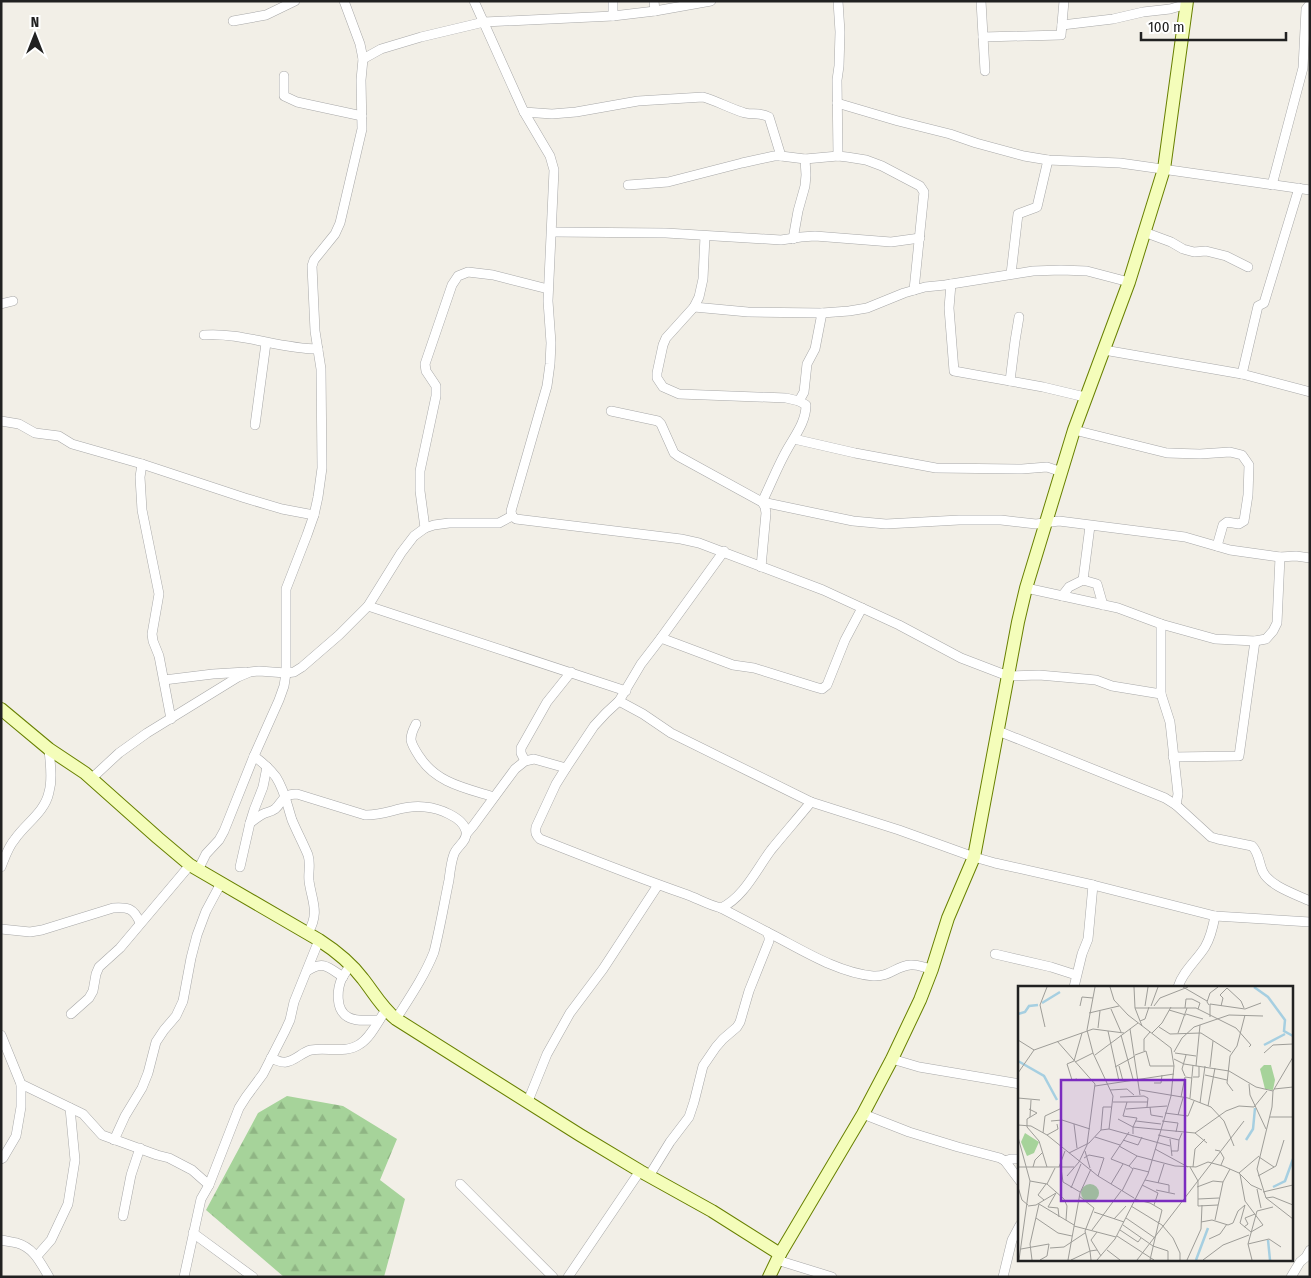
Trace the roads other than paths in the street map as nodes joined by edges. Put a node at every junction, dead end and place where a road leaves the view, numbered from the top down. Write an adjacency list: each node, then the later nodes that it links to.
1 (295, 1): 14 (street)
2 (344, 1): 18 (street)
3 (474, 1): 15 (street)
4 (613, 1): 13 (street)
5 (654, 1): 12 (street)
6 (711, 1): 12 (street)
7 (838, 1): 21 (street)
8 (981, 1): 17 (street)
9 (1064, 1): 16 (street)
10 (1187, 3): 16 (street); 28 (street)
11 (1310, 4): 29 (street)
12 (655, 11): 13 (street)
13 (613, 16): 15 (street)
14 (233, 21)
15 (484, 22): 18 (street); 22 (street)
16 (1062, 25): 17 (street)
17 (983, 37): 19 (street)
18 (363, 59): 23 (street)
19 (985, 71)
20 (284, 76): 23 (street)
21 (838, 103): 25 (street); 27 (street)
22 (524, 112): 24 (street); 33 (street)
23 (362, 116): 51 (street)
24 (781, 156): 26 (street); 30 (street)
25 (838, 156): 26 (street); 36 (street)
26 (805, 159): 37 (street)
27 (1048, 160): 28 (street); 39 (street)
28 (1164, 169): 29 (street); 34 (street)
29 (1272, 184): 31 (street)
30 (628, 185)
31 (1299, 188): 32 (street); 53 (street)
32 (1310, 190)
33 (552, 232): 35 (street); 42 (street)
34 (1144, 232): 38 (street); 40 (street)
35 (705, 236): 37 (street); 46 (street)
36 (920, 238): 37 (street); 43 (street)
37 (793, 239)
38 (1248, 266)
39 (1011, 274): 40 (street); 41 (street)
40 (1128, 282): 52 (street)
41 (951, 284): 43 (street); 54 (street)
42 (548, 289): 67 (street); 70 (street)
43 (914, 290): 47 (street)
44 (13, 301): 45 (street)
45 (1, 304)
46 (694, 307): 47 (street); 57 (street)
47 (822, 313): 57 (street)
48 (1019, 317): 54 (street)
49 (204, 335): 50 (street)
50 (266, 342): 51 (street); 60 (street)
51 (318, 350): 66 (street)
52 (1104, 350): 53 (street); 56 (street)
53 (1242, 374): 55 (street)
54 (1010, 381): 56 (street)
55 (1310, 392)
56 (1085, 397): 61 (street)
57 (799, 401): 62 (street)
58 (611, 412): 65 (street)
59 (1, 422): 63 (street)
60 (255, 425)
61 (1074, 430): 64 (street); 71 (street)
62 (794, 440): 64 (street); 65 (street)
63 (142, 464): 66 (street); 89 (street)
64 (1062, 472): 68 (street)
65 (762, 502): 68 (street); 75 (street)
66 (314, 514): 87 (street)
67 (512, 516): 70 (street); 72 (street)
68 (1046, 521): 69 (street); 77 (street)
69 (1090, 526): 71 (street); 76 (street)
70 (425, 528): 80 (street)
71 (1217, 546): 73 (street)
72 (724, 551): 75 (street); 83 (street)
73 (1280, 557): 74 (street); 84 (street)
74 (1310, 558)
75 (761, 567): 81 (street)
76 (1083, 580): 78 (street); 79 (street)
77 (1026, 588): 78 (street); 88 (street)
78 (1062, 596): 79 (street)
79 (1103, 605): 82 (street)
80 (368, 606): 86 (street); 87 (street)
81 (862, 608): 83 (street); 88 (street)
82 (1161, 624): 84 (street); 91 (street)
83 (661, 638): 90 (street)
84 (1255, 641): 99 (street)
85 (250, 672): 87 (street); 89 (street); 94 (street)
86 (570, 672): 90 (street); 100 (street)
87 (286, 674): 98 (street)
88 (1008, 676): 91 (street); 96 (street)
89 (164, 680): 94 (street)
90 (626, 691): 92 (street)
91 (1161, 694): 99 (street)
92 (619, 701): 102 (street); 106 (street)
93 (1, 709): 97 (street)
94 (172, 719): 103 (street)
95 (416, 724): 105 (street)
96 (998, 731): 107 (street); 110 (street)
97 (49, 750): 103 (street); 111 (street)
98 (254, 756): 101 (street); 112 (street)
99 (1173, 757): 107 (street)
100 (525, 761): 102 (street); 105 (street)
101 (267, 767): 104 (street); 108 (street)
102 (566, 768): 115 (street)
103 (91, 779): 112 (street)
104 (286, 797): 108 (street); 109 (street); 124 (street)
105 (494, 797): 109 (street)
106 (811, 802): 110 (street); 118 (street)
107 (1176, 805): 117 (street)
108 (250, 823): 113 (street)
109 (467, 833): 135 (street)
110 (974, 857): 116 (street); 127 (street)
111 (1, 867)
112 (194, 867): 114 (street); 121 (street)
113 (240, 867)
114 (221, 883): 124 (street); 144 (street)
115 (658, 885): 118 (street); 141 (street)
116 (1094, 885): 119 (street); 129 (street)
117 (1310, 901)
118 (721, 908): 123 (street)
119 (1214, 916): 120 (street); 132 (street)
120 (1310, 922)
121 (140, 923): 122 (street); 133 (street)
122 (1, 929)
123 (767, 932): 127 (street); 149 (street)
124 (314, 936): 126 (street); 128 (street)
125 (995, 954): 129 (street)
126 (351, 964): 130 (street); 134 (street)
127 (932, 969): 138 (street)
128 (306, 971): 130 (street); 137 (street)
129 (1076, 975): 131 (street)
130 (343, 977): 134 (street)
131 (1074, 986)
132 (1178, 986)
133 (72, 1014)
134 (382, 1015): 135 (street); 137 (street)
135 (396, 1019): 141 (street)
136 (2, 1039): 139 (street)
137 (272, 1058): 152 (street)
138 (892, 1059): 140 (street); 143 (street)
139 (21, 1084): 142 (street); 146 (street)
140 (1018, 1084)
141 (528, 1102): 149 (street)
142 (70, 1108): 144 (street); 158 (street)
143 (863, 1114): 148 (street); 159 (street)
144 (114, 1140): 145 (street)
145 (140, 1148): 152 (street); 153 (street)
146 (1, 1159)
147 (1018, 1159): 148 (street)
148 (1005, 1161): 150 (street)
149 (645, 1174): 159 (street); 164 (street)
150 (1018, 1178)
151 (460, 1184): 163 (street)
152 (209, 1185): 155 (street)
153 (123, 1216)
154 (1018, 1228): 167 (street)
155 (193, 1233): 161 (street); 162 (street)
156 (1, 1240): 158 (street)
157 (1310, 1250): 168 (street)
158 (37, 1256): 160 (street)
159 (778, 1257): 165 (street); 166 (street)
160 (49, 1277)
161 (184, 1277)
162 (253, 1277)
163 (553, 1277)
164 (568, 1277)
165 (769, 1277)
166 (832, 1277)
167 (1002, 1277)
168 (1291, 1277)

